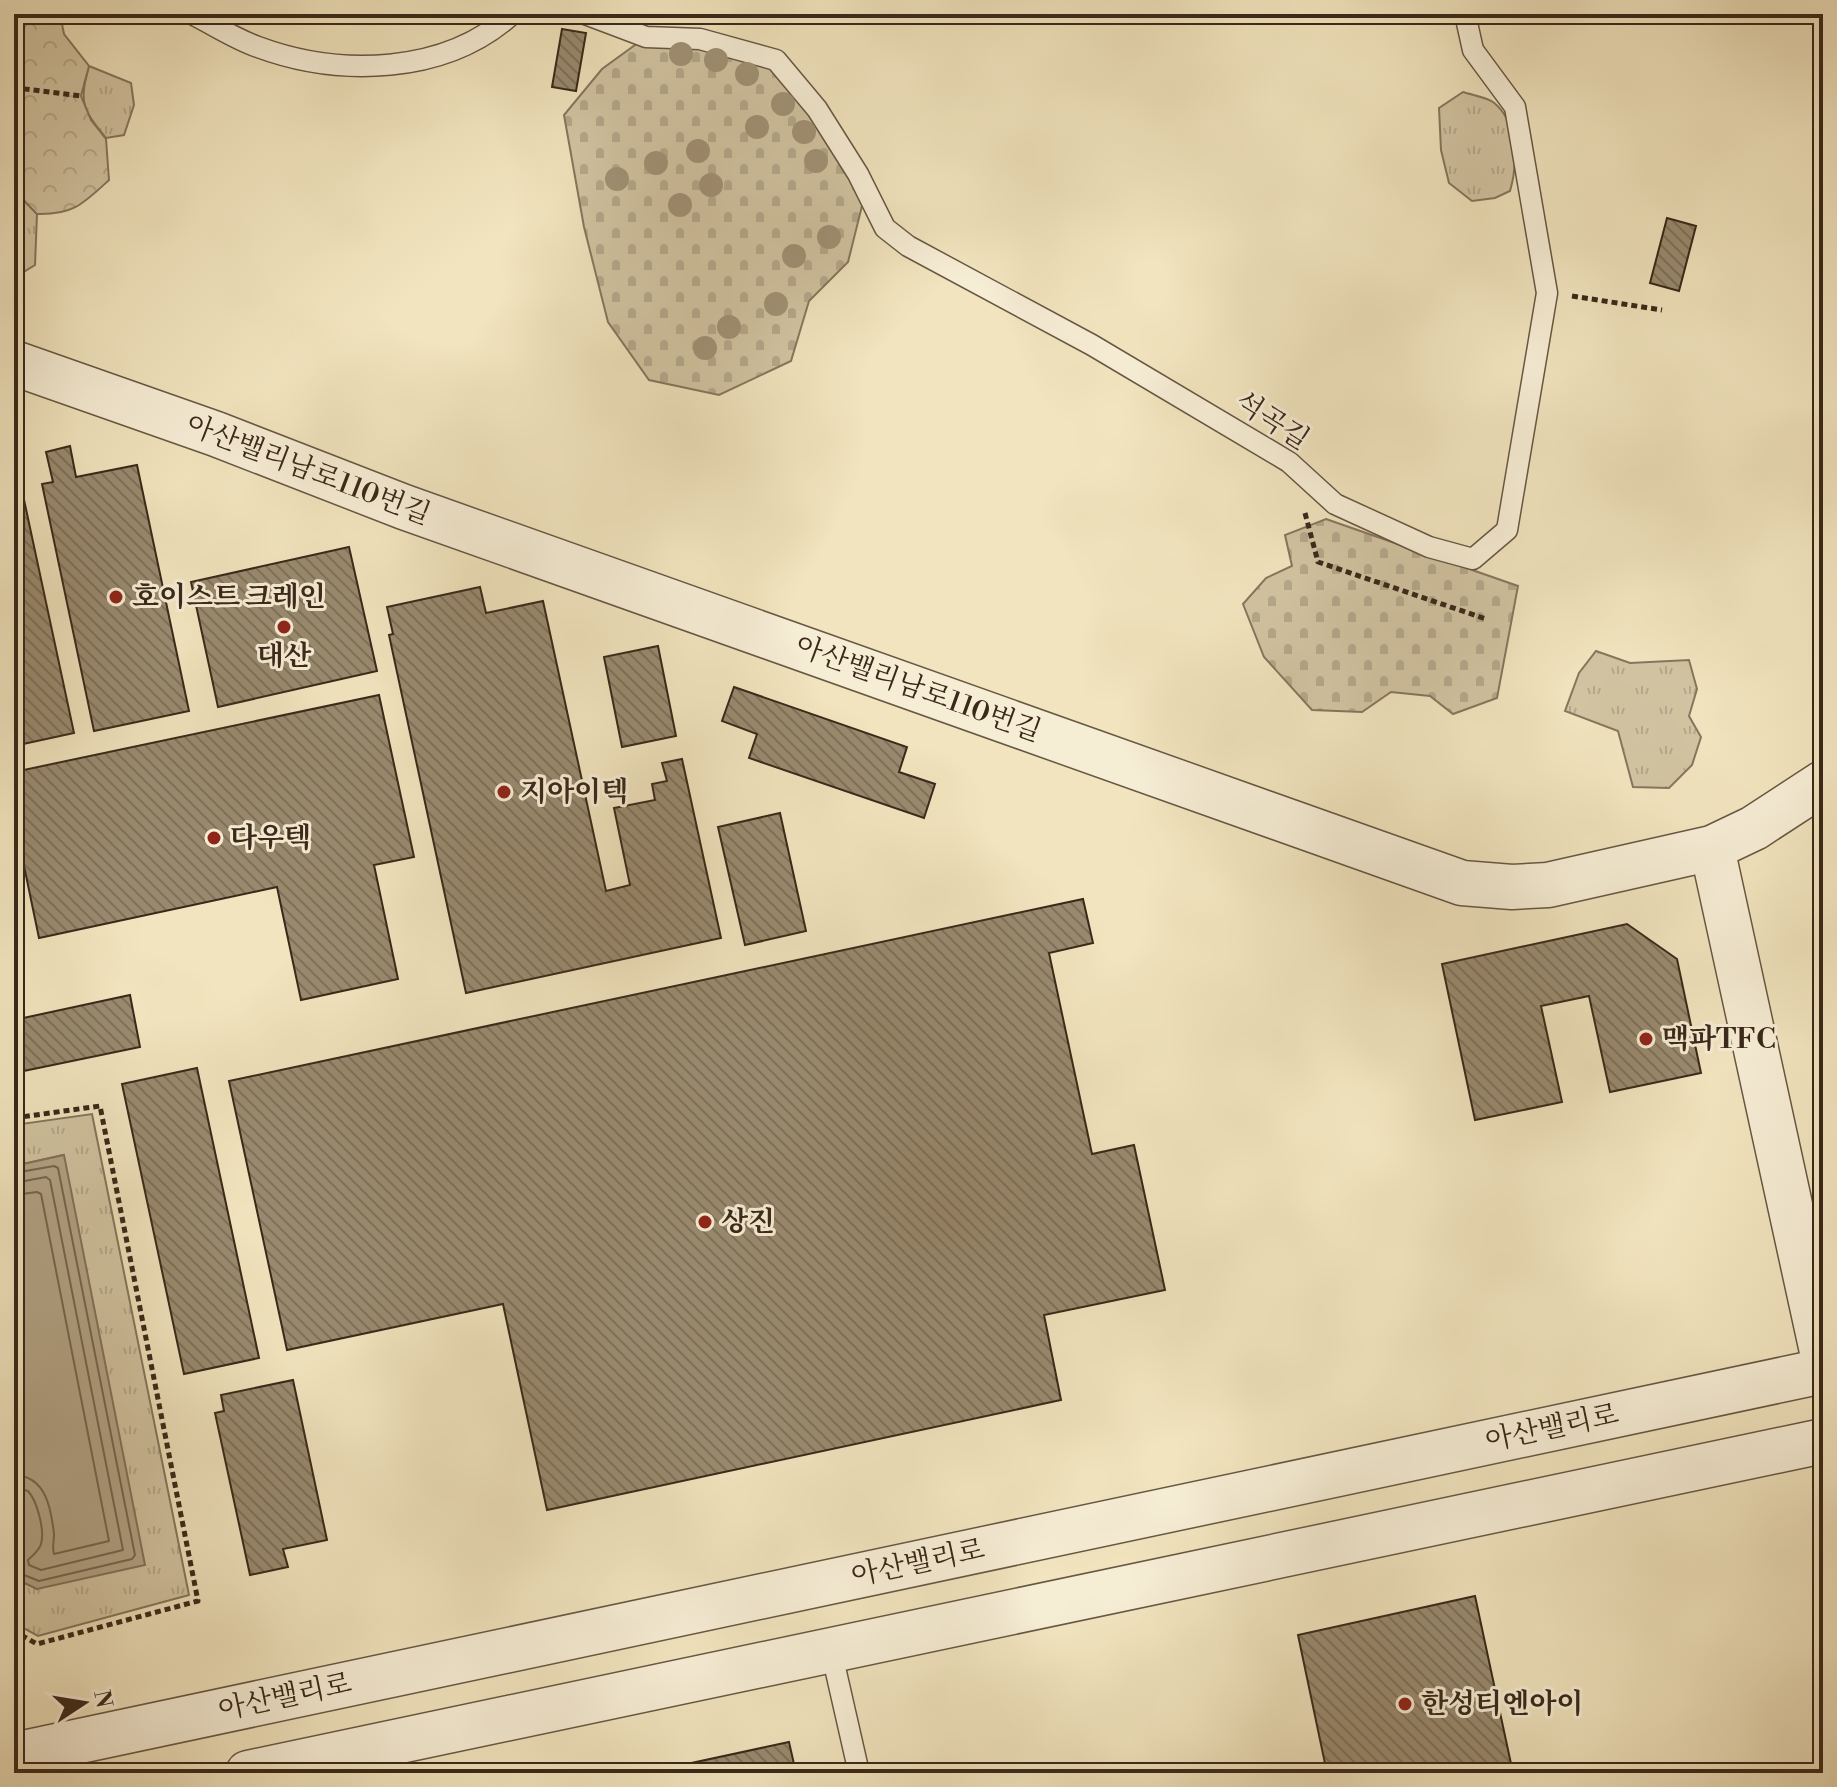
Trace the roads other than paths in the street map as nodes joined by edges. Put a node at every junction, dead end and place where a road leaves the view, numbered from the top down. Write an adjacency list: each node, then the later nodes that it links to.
1 (192, 14): 2 (lane)
2 (512, 14)
3 (585, 14): 4 (lane, 석곡길)
4 (1465, 14)
5 (14, 363): 7 (street, 아산밸리남로110번길)
6 (1823, 783): 7 (street, 아산밸리남로110번길)
7 (1712, 848): 8 (street)
8 (1823, 1356)
9 (1823, 1371): 12 (street, 아산밸리로)
10 (1823, 1441): 11 (street)
11 (831, 1650): 13 (street); 14 (lane)
12 (14, 1755)
13 (248, 1773)
14 (859, 1773)

